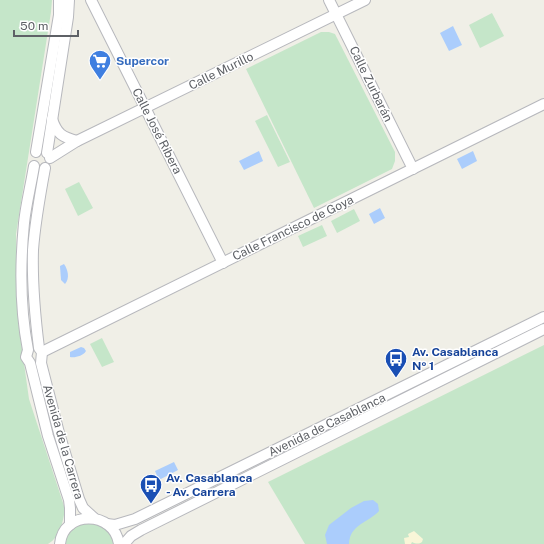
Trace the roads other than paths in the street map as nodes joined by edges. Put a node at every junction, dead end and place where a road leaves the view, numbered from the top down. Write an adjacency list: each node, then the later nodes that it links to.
1 (59, 0): 11 (street)
2 (69, 0): 9 (street, Avenida de la Carrera)
3 (91, 0): 8 (street, Calle José Ribera)
4 (329, 0): 6 (street, Calle Zurbarán)
5 (365, 0): 6 (street, Calle Murillo)
6 (336, 14): 8 (street, Calle Murillo); 14 (street, Calle Zurbarán)
7 (544, 104): 14 (street, Calle Francisco de Goya)
8 (146, 108): 10 (street, Calle Murillo); 15 (street, Calle José Ribera)
9 (52, 118): 10 (street); 12 (street, Avenida de la Carrera)
10 (77, 141): 12 (street, Calle Murillo)
11 (36, 152): 12 (street); 13 (street)
12 (47, 160): 13 (street); 19 (street, Avenida de la Carrera)
13 (34, 166): 18 (street, Avenida de la Carrera)
14 (413, 168): 15 (street, Calle Francisco de Goya)
15 (223, 263): 19 (street, Calle Francisco de Goya)
16 (544, 317): 22 (street, Avenida de Casablanca)
17 (544, 329): 26 (street, Avenida de Casablanca)
18 (28, 350): 19 (street); 20 (street, Avenida de la Carrera)
19 (40, 354): 20 (street); 21 (street, Avenida de la Carrera)
20 (30, 363): 23 (street, Avenida de la Carrera)
21 (94, 518): 22 (street); 23 (street)
22 (107, 524): 25 (street)
23 (70, 525): 24 (street)
24 (58, 543)
25 (119, 544)
26 (124, 544)

